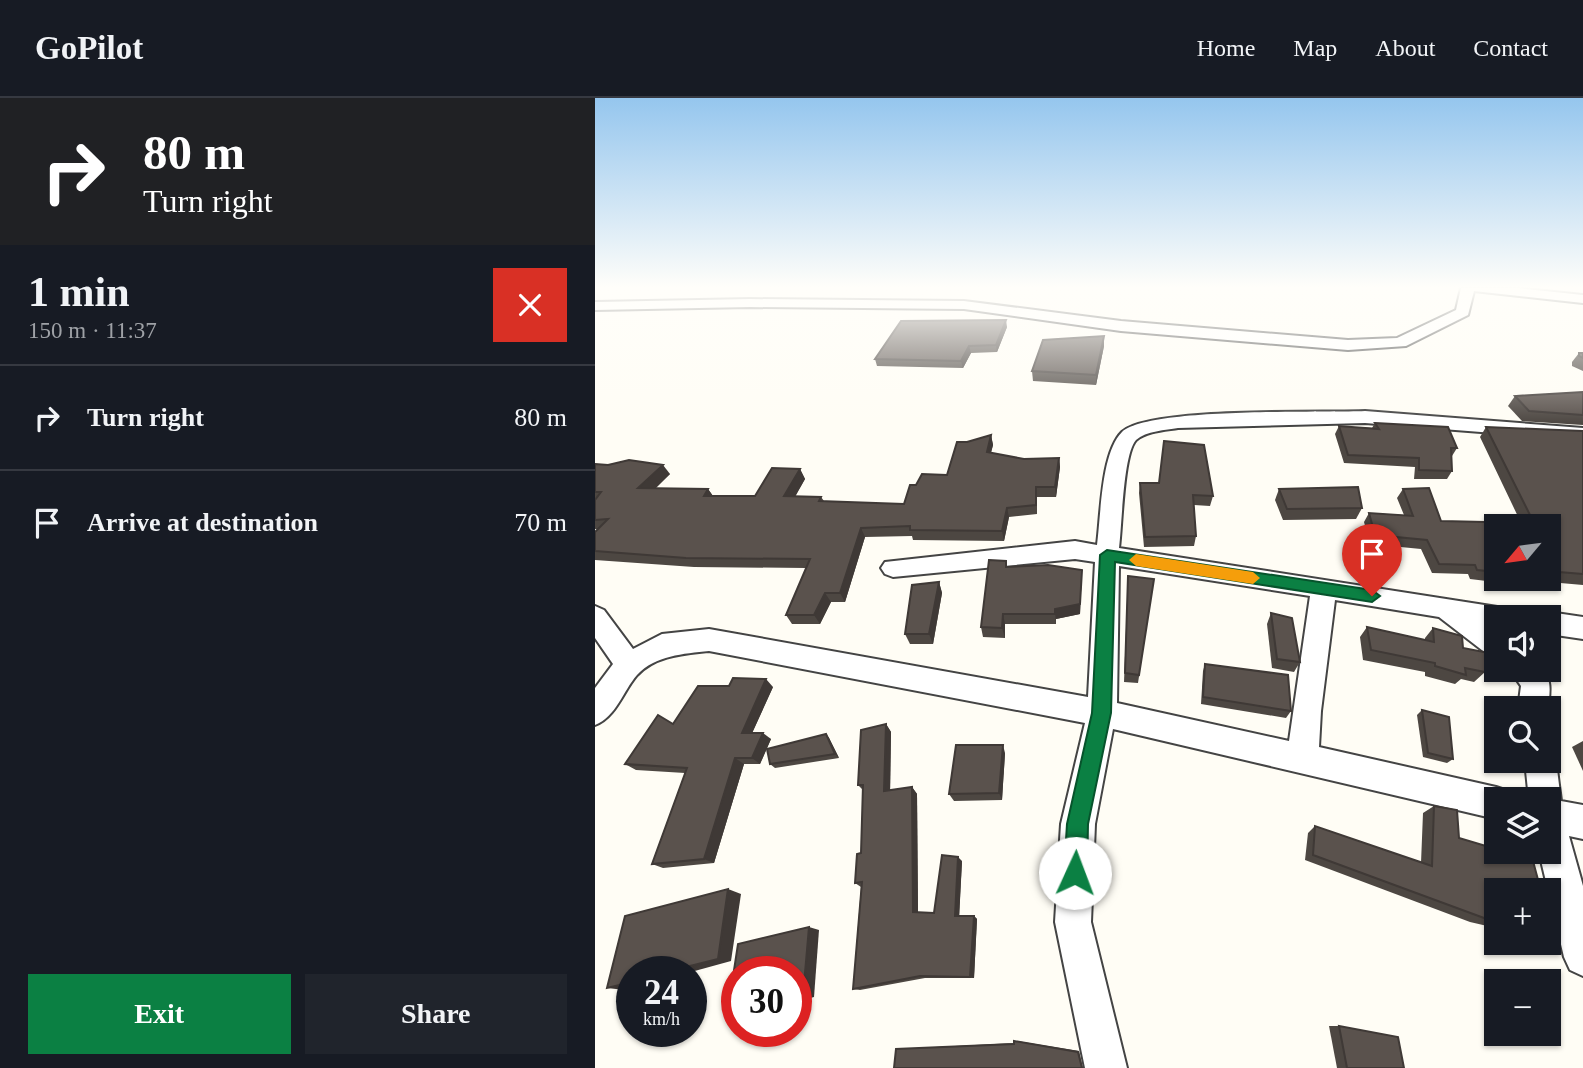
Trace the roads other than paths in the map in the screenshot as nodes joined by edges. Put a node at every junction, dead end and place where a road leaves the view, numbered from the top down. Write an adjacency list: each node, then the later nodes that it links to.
1 (1207, 333): 2 (street)
2 (1420, 333)
3 (1583, 434): 4 (street)
4 (1107, 555): 5 (street); 6 (street); 15 (street)
5 (894, 568)
6 (1324, 589): 7 (street); 16 (street)
7 (1444, 607): 8 (street); 12 (street)
8 (1484, 613)
9 (595, 617): 13 (street)
10 (1561, 625): 11 (street)
11 (1583, 628)
12 (1484, 637)
13 (629, 665): 14 (street); 15 (street)
14 (595, 711)
15 (1102, 713): 16 (street); 22 (street)
16 (1303, 758): 17 (street)
17 (1484, 800)
18 (1561, 817): 19 (street)
19 (1583, 822)
20 (1560, 864): 21 (street)
21 (1583, 957)
22 (1106, 1068)

